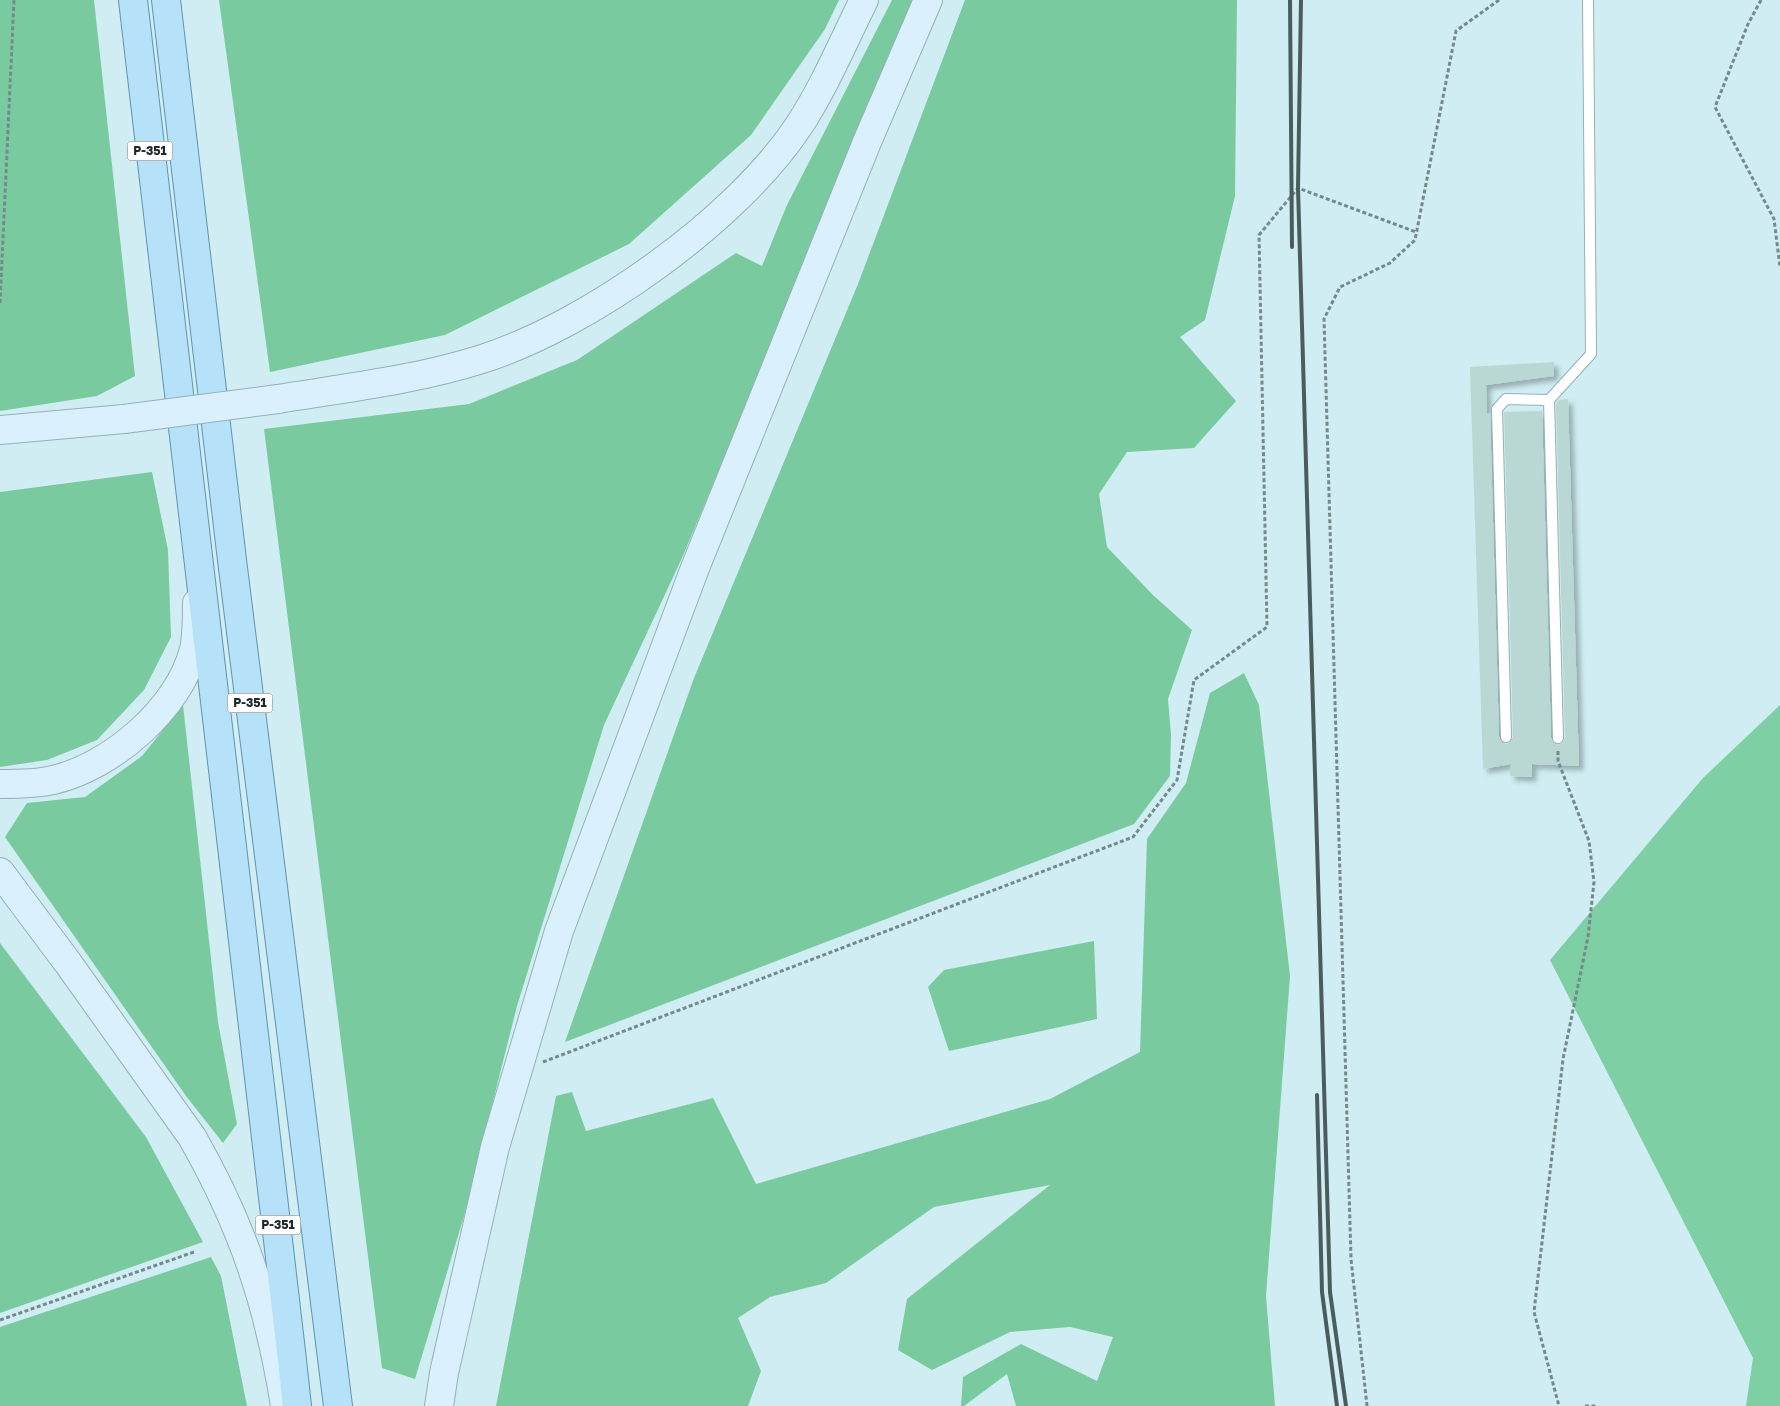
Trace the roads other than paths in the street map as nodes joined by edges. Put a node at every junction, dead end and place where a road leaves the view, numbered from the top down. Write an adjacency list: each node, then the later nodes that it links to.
1 (133, 0): 8 (main road, Р-351)
2 (166, 0): 15 (main road, Р-351)
3 (864, 0): 7 (main road, bridge)
4 (928, 0): 16 (main road)
5 (1588, 0): 6 (lane)
6 (1549, 400): 9 (lane); 10 (lane)
7 (0, 430)
8 (197, 552): 11 (main road); 14 (main road, Р-351)
9 (1506, 737)
10 (1558, 738)
11 (0, 784)
12 (0, 872): 13 (main road)
13 (285, 1406)
14 (297, 1406)
15 (338, 1406)
16 (439, 1406)

